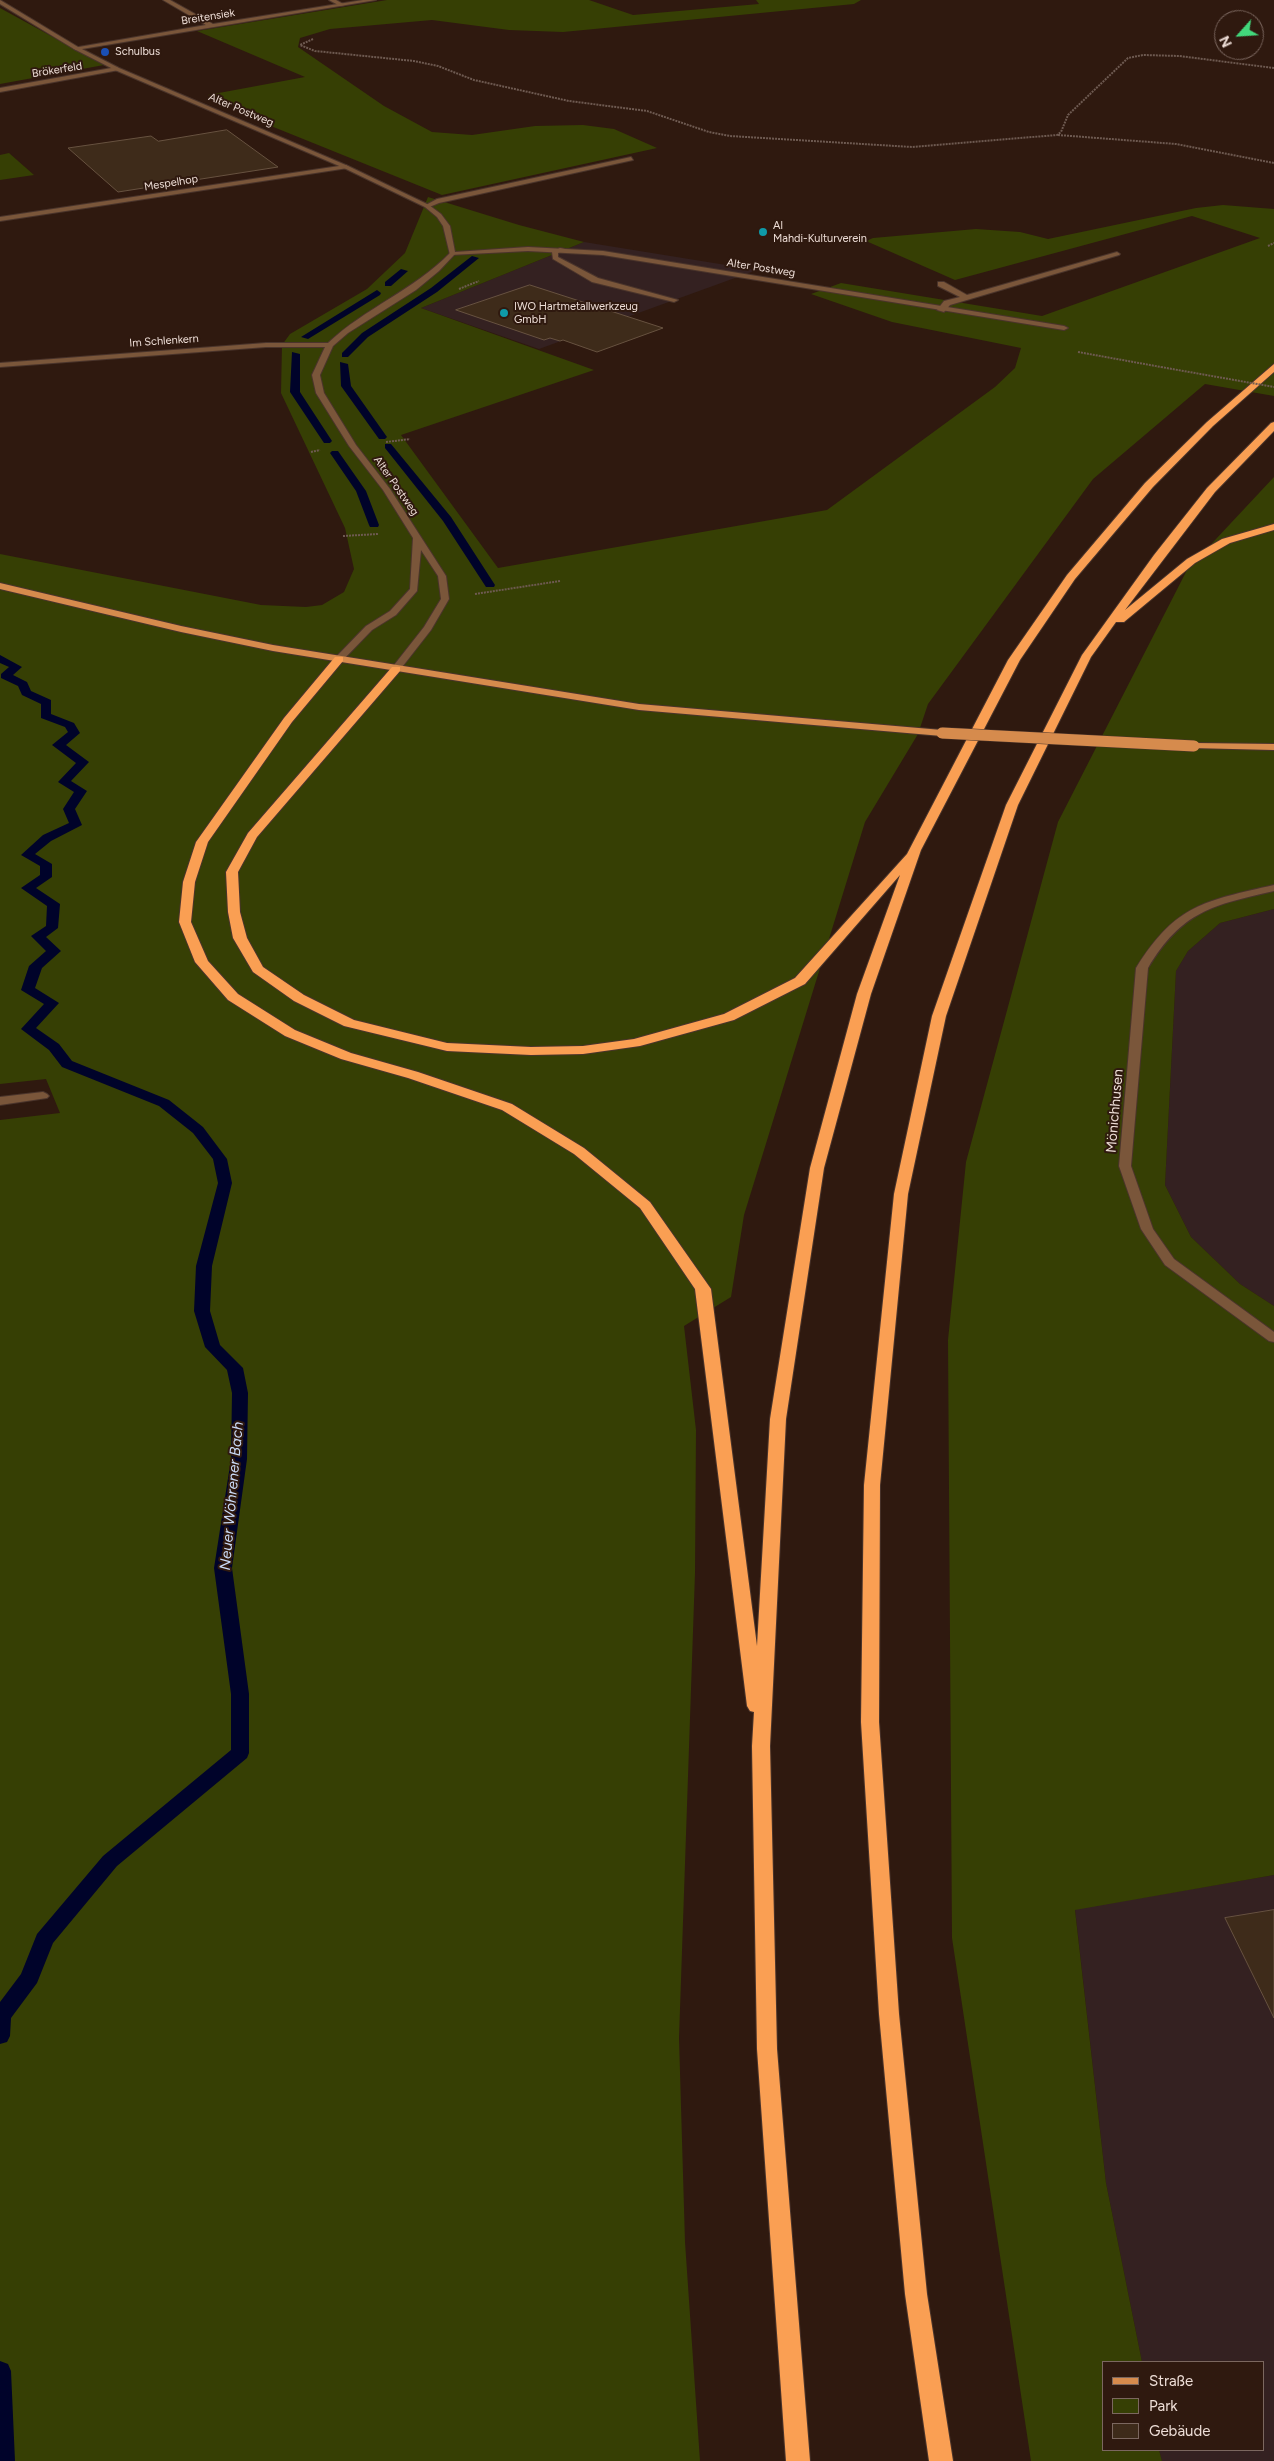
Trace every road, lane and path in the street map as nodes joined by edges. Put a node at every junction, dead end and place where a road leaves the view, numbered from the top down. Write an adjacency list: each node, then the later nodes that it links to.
1 (166, 0): 6 (street)
2 (332, 0): 5 (street)
3 (373, 0): 5 (street, Breitensiek)
4 (0, 2): 8 (street, Alter Postweg)
5 (342, 5): 6 (street, Breitensiek)
6 (212, 26): 8 (street, Breitensiek)
7 (319, 37): 12 (path)
8 (76, 48): 9 (street, Alter Postweg)
9 (117, 68): 11 (street, Brökerfeld); 15 (street, Alter Postweg)
10 (1274, 68): 12 (path)
11 (0, 90)
12 (1057, 135): 14 (path)
13 (631, 158): 16 (street)
14 (1274, 163)
15 (346, 168): 16 (street, Alter Postweg); 17 (street, Mespelhop)
16 (426, 206): 21 (street, Alter Postweg)
17 (0, 219)
18 (1274, 243): 19 (path)
19 (1268, 246)
20 (562, 249): 21 (street, Alter Postweg); 25 (street); 26 (street, Alter Postweg)
21 (452, 254): 28 (street, Alter Postweg)
22 (1117, 254): 24 (street)
23 (941, 284): 24 (street)
24 (966, 297): 26 (street)
25 (674, 300)
26 (940, 310): 27 (street, Alter Postweg)
27 (1064, 328)
28 (330, 345): 29 (street, Im Schlenkern); 35 (street, Alter Postweg)
29 (0, 365)
30 (1161, 367): 32 (path, bridge)
31 (1274, 367): 43 (highway)
32 (1274, 387)
33 (1274, 425): 39 (highway)
34 (1274, 527): 39 (highway)
35 (417, 539): 38 (street, Alter Postweg); 40 (street)
36 (560, 582): 38 (path)
37 (0, 586): 40 (main road)
38 (445, 599): 41 (street)
39 (1106, 632): 50 (highway)
40 (339, 659): 41 (main road); 48 (highway)
41 (396, 669): 42 (main road, bridge); 43 (highway)
42 (1274, 747)
43 (915, 850): 48 (highway)
44 (1274, 888): 47 (street, Mönichhusen)
45 (43, 1096): 46 (street)
46 (0, 1101)
47 (1274, 1338)
48 (760, 1746): 49 (highway)
49 (798, 2461)
50 (941, 2461)

